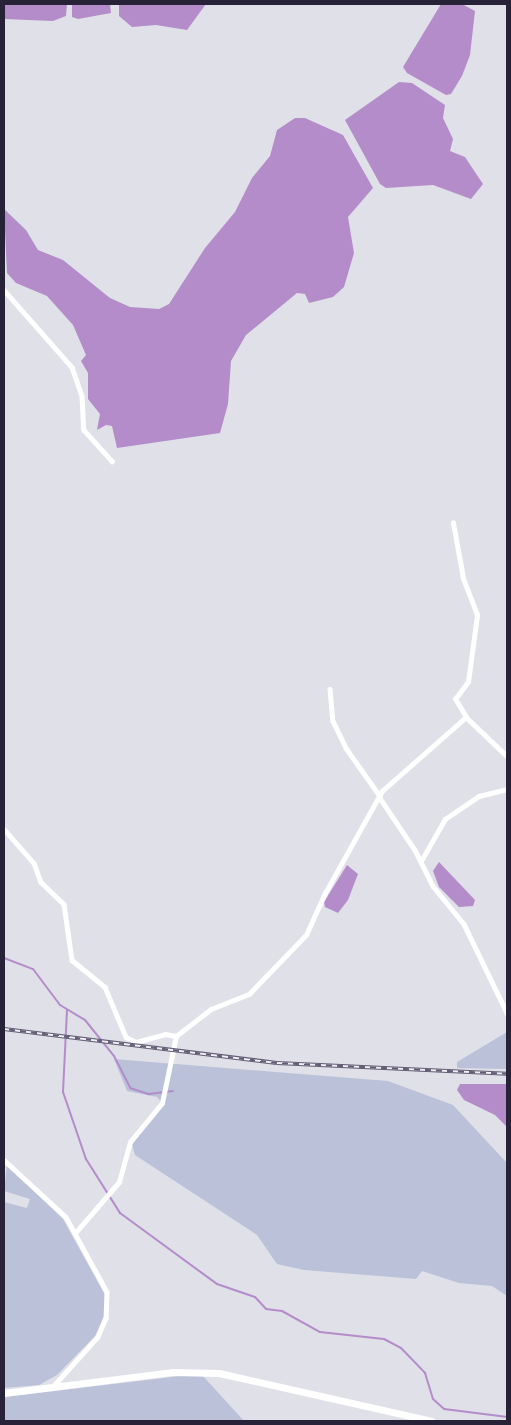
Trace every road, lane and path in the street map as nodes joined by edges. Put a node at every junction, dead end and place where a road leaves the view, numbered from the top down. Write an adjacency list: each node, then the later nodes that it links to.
1 (4, 290): 2 (street)
2 (112, 461)
3 (453, 523): 5 (street)
4 (330, 689): 8 (street)
5 (466, 716): 6 (street); 8 (street)
6 (507, 756)
7 (507, 788): 10 (street)
8 (380, 797): 10 (street); 12 (street)
9 (4, 829): 12 (street)
10 (421, 862): 11 (street)
11 (507, 1013)
12 (176, 1036): 14 (street)
13 (4, 1160): 14 (street)
14 (76, 1232): 15 (street)
15 (50, 1390): 16 (street); 17 (street)
16 (4, 1393)
17 (432, 1421)

